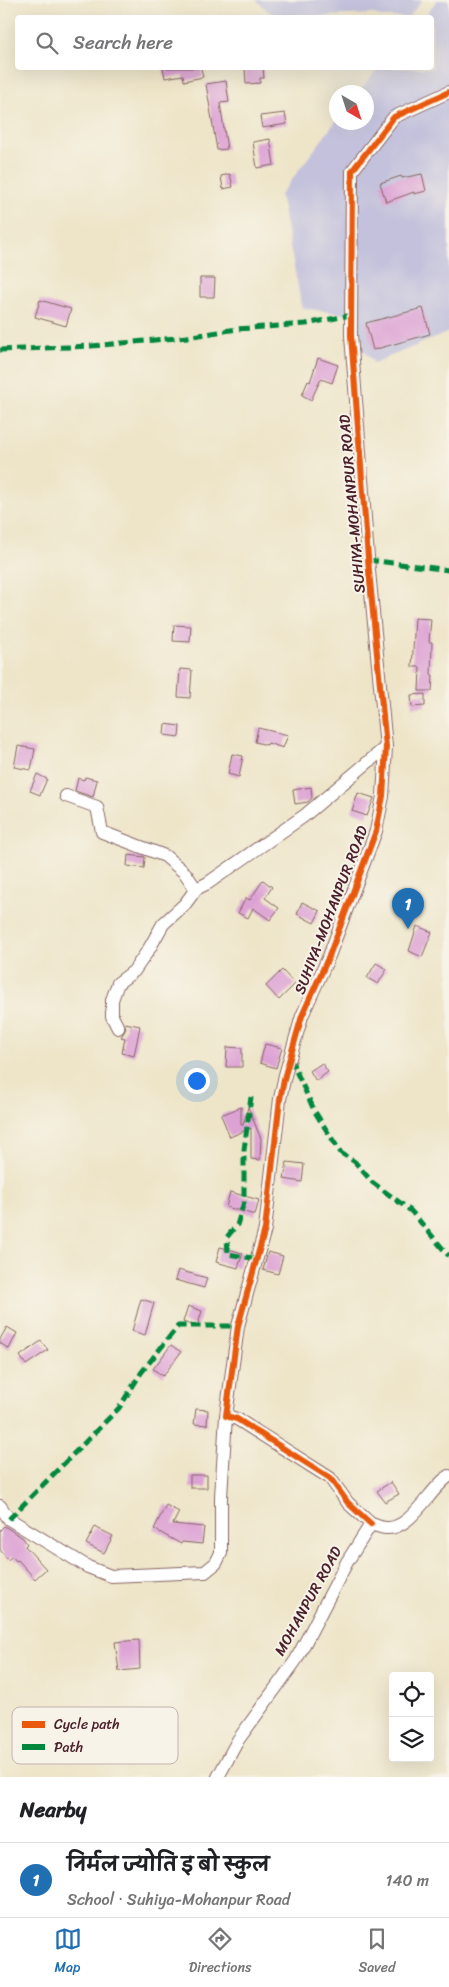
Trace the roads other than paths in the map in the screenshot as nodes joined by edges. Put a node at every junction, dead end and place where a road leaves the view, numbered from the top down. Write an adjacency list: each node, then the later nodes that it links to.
1 (449, 92): 2 (street, SUHIYA-MOHANPUR ROAD)
2 (386, 747): 4 (street); 6 (street, SUHIYA-MOHANPUR ROAD)
3 (66, 796): 4 (street)
4 (196, 889): 5 (street)
5 (118, 1028)
6 (226, 1416): 8 (street, SUHIYA-MOHANPUR ROAD); 9 (street)
7 (449, 1476): 9 (street)
8 (0, 1506)
9 (371, 1524): 10 (street, MOHANPUR ROAD)
10 (218, 1777)

